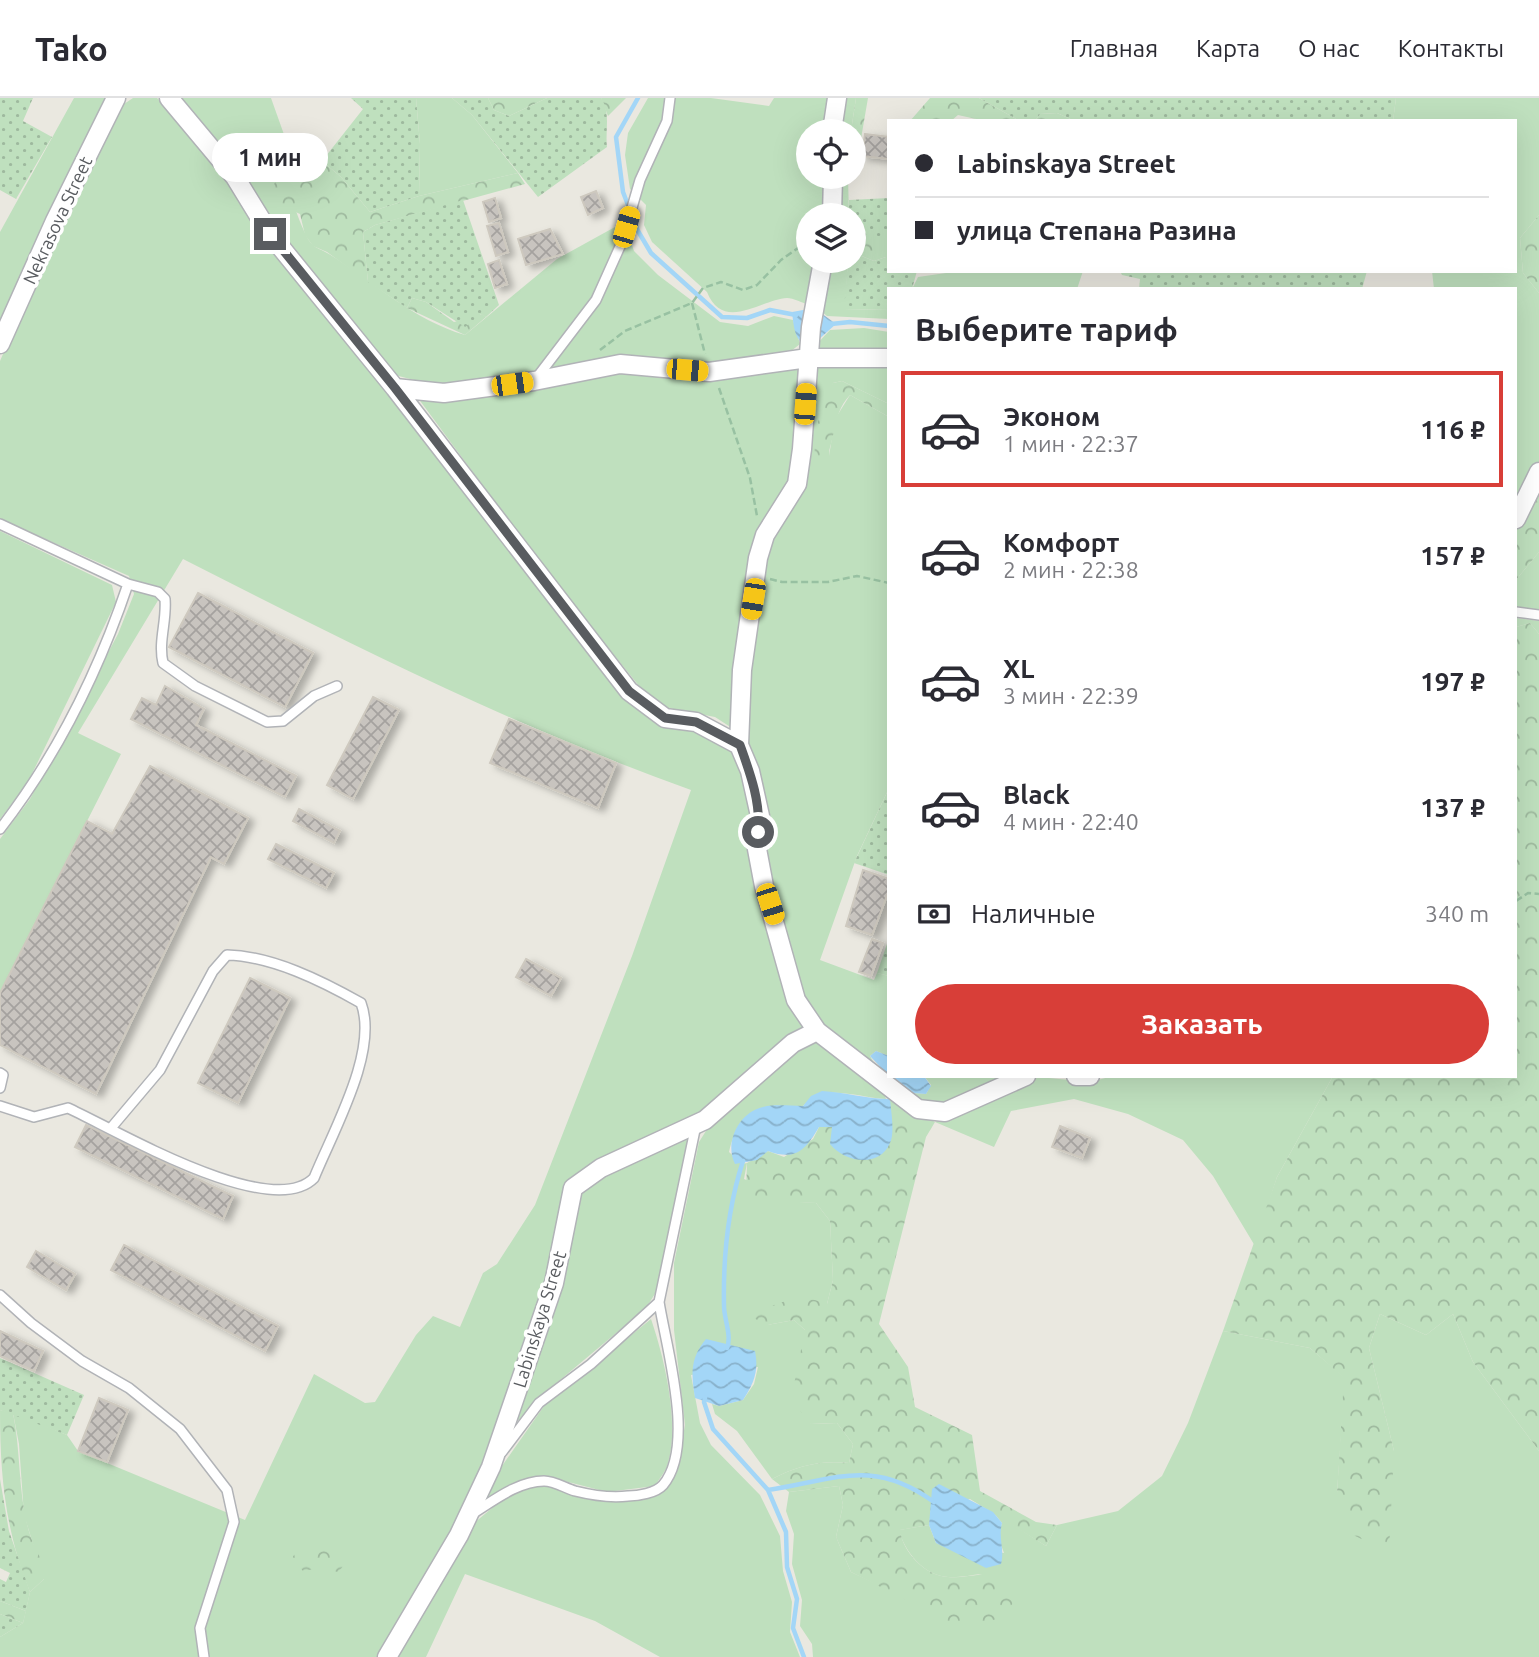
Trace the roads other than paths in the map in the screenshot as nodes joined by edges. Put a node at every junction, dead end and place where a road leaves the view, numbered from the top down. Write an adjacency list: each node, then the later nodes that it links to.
1 (116, 98): 7 (street, Nekrasova Street)
2 (169, 98): 11 (street)
3 (670, 98): 10 (lane)
4 (837, 98): 5 (street)
5 (833, 119)
6 (821, 273): 8 (street)
7 (0, 344)
8 (808, 358): 9 (street); 10 (street); 19 (street)
9 (887, 358)
10 (534, 381): 11 (street)
11 (395, 388): 19 (street)
12 (1539, 472): 13 (street)
13 (1517, 517)
14 (0, 524): 15 (lane)
15 (128, 584): 18 (lane); 20 (lane)
16 (1517, 612): 17 (lane)
17 (1539, 615)
18 (337, 687)
19 (740, 745): 21 (street)
20 (0, 829)
21 (817, 1031): 23 (street); 26 (street, Labinskaya Street)
22 (0, 1073): 24 (lane)
23 (1022, 1078)
24 (0, 1088)
25 (0, 1106): 27 (lane)
26 (696, 1124): 29 (lane); 30 (street, Labinskaya Street)
27 (111, 1128): 27 (lane)
28 (0, 1295): 32 (lane)
29 (659, 1302): 30 (lane); 31 (lane)
30 (491, 1467): 31 (street, Labinskaya Street)
31 (468, 1517): 33 (street, Labinskaya Street)
32 (204, 1657)
33 (387, 1657)

